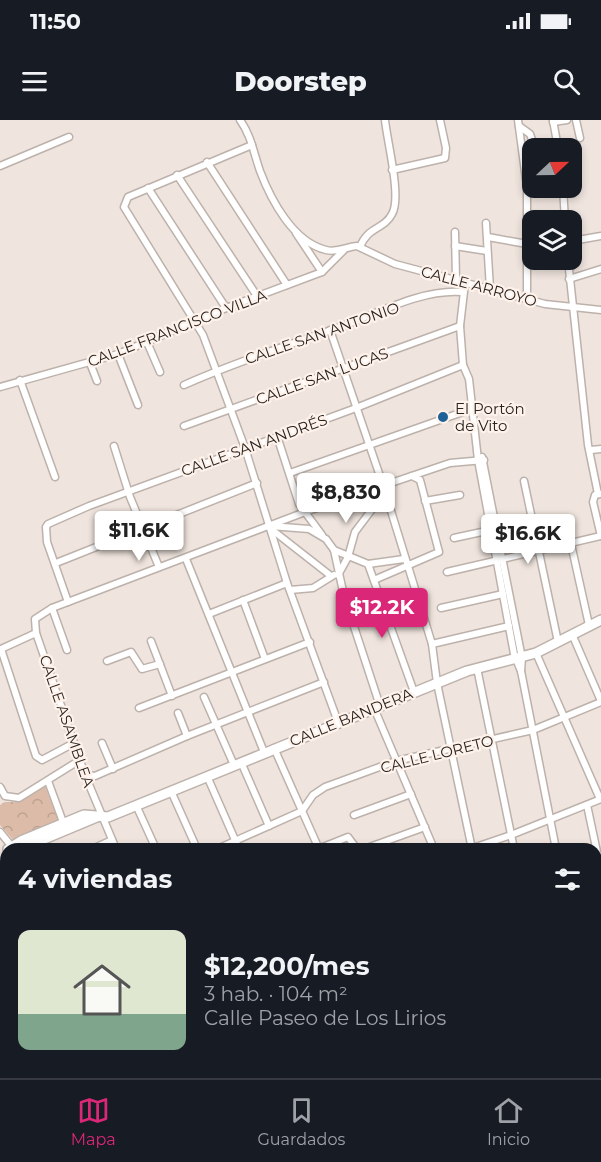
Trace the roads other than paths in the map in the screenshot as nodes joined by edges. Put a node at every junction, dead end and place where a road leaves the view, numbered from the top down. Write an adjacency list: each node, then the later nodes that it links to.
1 (240, 120): 12 (street)
2 (385, 120): 15 (street)
3 (440, 120): 15 (street)
4 (567, 120): 6 (street)
5 (576, 120): 11 (street)
6 (553, 121): 10 (street)
7 (518, 123): 9 (street); 18 (street)
8 (69, 137): 14 (street)
9 (531, 138)
10 (556, 138)
11 (580, 138)
12 (252, 145): 13 (street); 20 (street)
13 (207, 162): 16 (street); 37 (street)
14 (0, 166)
15 (392, 170): 27 (street)
16 (177, 175): 17 (street); 40 (street)
17 (148, 188): 42 (street); 45 (street)
18 (527, 210)
19 (486, 223): 23 (street)
20 (294, 230): 28 (street); 33 (street)
21 (455, 232): 26 (street)
22 (601, 236): 24 (street)
23 (488, 237): 25 (street); 29 (street)
24 (582, 240)
25 (522, 243)
26 (455, 246): 29 (street); 34 (street)
27 (360, 247): 28 (street); 34 (street, CALLE ARROYO)
28 (344, 250): 33 (street, CALLE FRANCISCO VILLA)
29 (487, 251): 38 (street)
30 (601, 269): 35 (street)
31 (527, 270): 41 (street)
32 (569, 270): 35 (street)
33 (322, 272): 37 (street, CALLE FRANCISCO VILLA)
34 (456, 279): 36 (street, CALLE ARROYO)
35 (569, 279): 43 (street)
36 (465, 283): 38 (street, CALLE ARROYO); 39 (street)
37 (287, 285): 40 (street, CALLE FRANCISCO VILLA)
38 (490, 289): 41 (street, CALLE ARROYO)
39 (462, 292): 46 (street); 47 (street, CALLE SAN ANTONIO)
40 (257, 296): 42 (street, CALLE FRANCISCO VILLA)
41 (527, 299): 43 (street, CALLE ARROYO)
42 (226, 308): 45 (street, CALLE FRANCISCO VILLA)
43 (571, 308): 44 (street, CALLE ARROYO); 69 (street)
44 (601, 310)
45 (195, 321): 48 (street, CALLE FRANCISCO VILLA); 53 (street)
46 (460, 326): 51 (street); 52 (street, CALLE SAN LUCAS)
47 (330, 330): 52 (street); 53 (street, CALLE SAN ANTONIO)
48 (147, 342): 49 (street, CALLE FRANCISCO VILLA); 54 (street)
49 (118, 354): 50 (street, CALLE FRANCISCO VILLA); 59 (street)
50 (90, 363): 55 (street, CALLE FRANCISCO VILLA); 56 (street)
51 (463, 365): 61 (street, CALLE SAN ANDRÉS); 62 (street)
52 (344, 369): 60 (street, CALLE SAN LUCAS); 61 (street)
53 (216, 370): 57 (street, CALLE SAN ANTONIO); 60 (street)
54 (160, 372)
55 (20, 380): 58 (street, CALLE FRANCISCO VILLA); 74 (street)
56 (97, 381)
57 (184, 385)
58 (0, 387)
59 (138, 405)
60 (232, 408): 63 (street, CALLE SAN LUCAS); 67 (street)
61 (356, 408): 64 (street, CALLE SAN ANDRÉS); 66 (street)
62 (474, 408): 66 (street); 70 (street)
63 (184, 426)
64 (277, 436): 67 (street, CALLE SAN ANDRÉS); 72 (street)
65 (114, 446): 79 (street)
66 (370, 446): 72 (street); 78 (street)
67 (245, 448): 77 (street); 79 (street, CALLE SAN ANDRÉS)
68 (601, 449): 69 (street)
69 (591, 450): 80 (street)
70 (481, 460): 71 (street); 86 (street); 96 (street)
71 (425, 472): 73 (street); 75 (street)
72 (291, 473): 83 (street)
73 (412, 475): 75 (street); 78 (street)
74 (55, 477)
75 (420, 480): 82 (street)
76 (524, 482): 92 (street)
77 (257, 483): 84 (street); 85 (street)
78 (384, 489): 83 (street); 93 (street); 95 (street)
79 (130, 491): 85 (street); 97 (street, CALLE SAN ANDRÉS)
80 (600, 494): 87 (street)
81 (460, 495): 82 (street)
82 (425, 501): 100 (street)
83 (304, 512): 84 (street); 89 (street)
84 (270, 527): 89 (street); 94 (street); 102 (street); 104 (street)
85 (143, 528): 97 (street); 99 (street)
86 (491, 530): 88 (street); 96 (street)
87 (601, 536): 90 (street)
88 (454, 538)
89 (326, 539): 91 (street)
90 (571, 544): 92 (street); 113 (street)
91 (334, 550): 93 (street); 102 (street)
92 (537, 551): 96 (street); 119 (street)
93 (348, 557): 98 (street); 102 (street)
94 (186, 559): 99 (street); 111 (street)
95 (404, 559): 98 (street); 100 (street)
96 (500, 560): 101 (street); 106 (street); 124 (street)
97 (56, 563): 108 (street)
98 (368, 564): 103 (street)
99 (159, 567): 108 (street)
100 (407, 567): 103 (street); 120 (street)
101 (447, 572)
102 (335, 575): 105 (street); 135 (street)
103 (373, 578): 131 (street)
104 (287, 583): 105 (street); 107 (street)
105 (290, 590): 118 (street)
106 (503, 594): 110 (street); 114 (street)
107 (243, 600): 111 (street); 123 (street)
108 (68, 602): 109 (street)
109 (52, 608): 115 (street, CALLE ASAMBLEA); 121 (street)
110 (441, 608)
111 (209, 614): 128 (street)
112 (601, 620): 113 (street, CALLE BANDERA)
113 (589, 625): 116 (street, CALLE BANDERA)
114 (509, 626): 120 (street); 124 (street)
115 (36, 633): 145 (street, CALLE ASAMBLEA); 145 (street)
116 (572, 634): 119 (street, CALLE BANDERA); 134 (street)
117 (151, 641): 126 (street)
118 (310, 642): 123 (street); 129 (street)
119 (558, 642): 122 (street, CALLE BANDERA)
120 (432, 645): 130 (street)
121 (67, 650)
122 (536, 653): 124 (street, CALLE BANDERA); 139 (street)
123 (265, 659): 128 (street)
124 (519, 659): 127 (street, CALLE BANDERA); 142 (street)
125 (107, 661): 126 (street)
126 (160, 664): 132 (street)
127 (477, 668): 130 (street, CALLE BANDERA); 144 (street)
128 (233, 674): 132 (street); 137 (street)
129 (324, 682): 137 (street); 140 (street)
130 (437, 683): 131 (street, CALLE BANDERA); 148 (street)
131 (414, 692): 135 (street, CALLE BANDERA)
132 (172, 696): 136 (street)
133 (204, 697): 141 (street)
134 (601, 702): 139 (street, CALLE LORETO)
135 (377, 707): 140 (street, CALLE BANDERA); 151 (street)
136 (140, 708)
137 (248, 712): 141 (street); 149 (street)
138 (178, 713): 143 (street)
139 (564, 717): 142 (street, CALLE LORETO); 160 (street)
140 (338, 722): 147 (street, CALLE BANDERA)
141 (216, 724): 143 (street); 152 (street)
142 (533, 730): 144 (street, CALLE LORETO); 166 (street)
143 (187, 736): 153 (street)
144 (492, 740): 148 (street, CALLE LORETO); 170 (street)
145 (74, 743): 150 (street, CALLE ASAMBLEA)
146 (102, 743): 153 (street)
147 (274, 748): 149 (street, CALLE BANDERA); 163 (street)
148 (452, 749): 151 (street, CALLE LORETO); 185 (street)
149 (264, 752): 152 (street, CALLE BANDERA)
150 (80, 760): 154 (street, CALLE ASAMBLEA); 156 (street)
151 (396, 761): 159 (street); 163 (street, CALLE LORETO)
152 (237, 763): 155 (street, CALLE BANDERA); 168 (street)
153 (112, 769): 154 (street)
154 (85, 775): 165 (street, CALLE ASAMBLEA)
155 (207, 776): 158 (street, CALLE BANDERA); 172 (street)
156 (48, 781): 157 (street); 167 (street)
157 (0, 787)
158 (171, 791): 161 (street, CALLE BANDERA); 178 (street)
159 (411, 794): 164 (street); 169 (street)
160 (601, 799): 162 (street)
161 (136, 805): 165 (street, CALLE BANDERA); 177 (street)
162 (587, 805): 166 (street); 189 (street)
163 (302, 811): 168 (street, CALLE LORETO); 180 (street)
164 (354, 815)
165 (100, 817): 167 (street); 171 (street, CALLE ASAMBLEA); 174 (street)
166 (551, 820): 170 (street); 188 (street)
167 (63, 822): 173 (street)
168 (269, 826): 172 (street, CALLE LORETO)
169 (425, 827): 183 (street); 184 (street)
170 (511, 835): 186 (street); 187 (street)
171 (112, 840): 175 (street); 176 (street, CALLE ASAMBLEA)
172 (236, 841): 179 (street, CALLE LORETO)
173 (22, 843)
174 (28, 843)
175 (105, 843)
176 (113, 843)
177 (153, 843)
178 (194, 843)
179 (231, 843)
180 (316, 843)
181 (334, 843): 182 (street)
182 (352, 843)
183 (381, 843)
184 (432, 843)
185 (470, 843)
186 (488, 843)
187 (513, 843)
188 (555, 843)
189 (596, 843)

